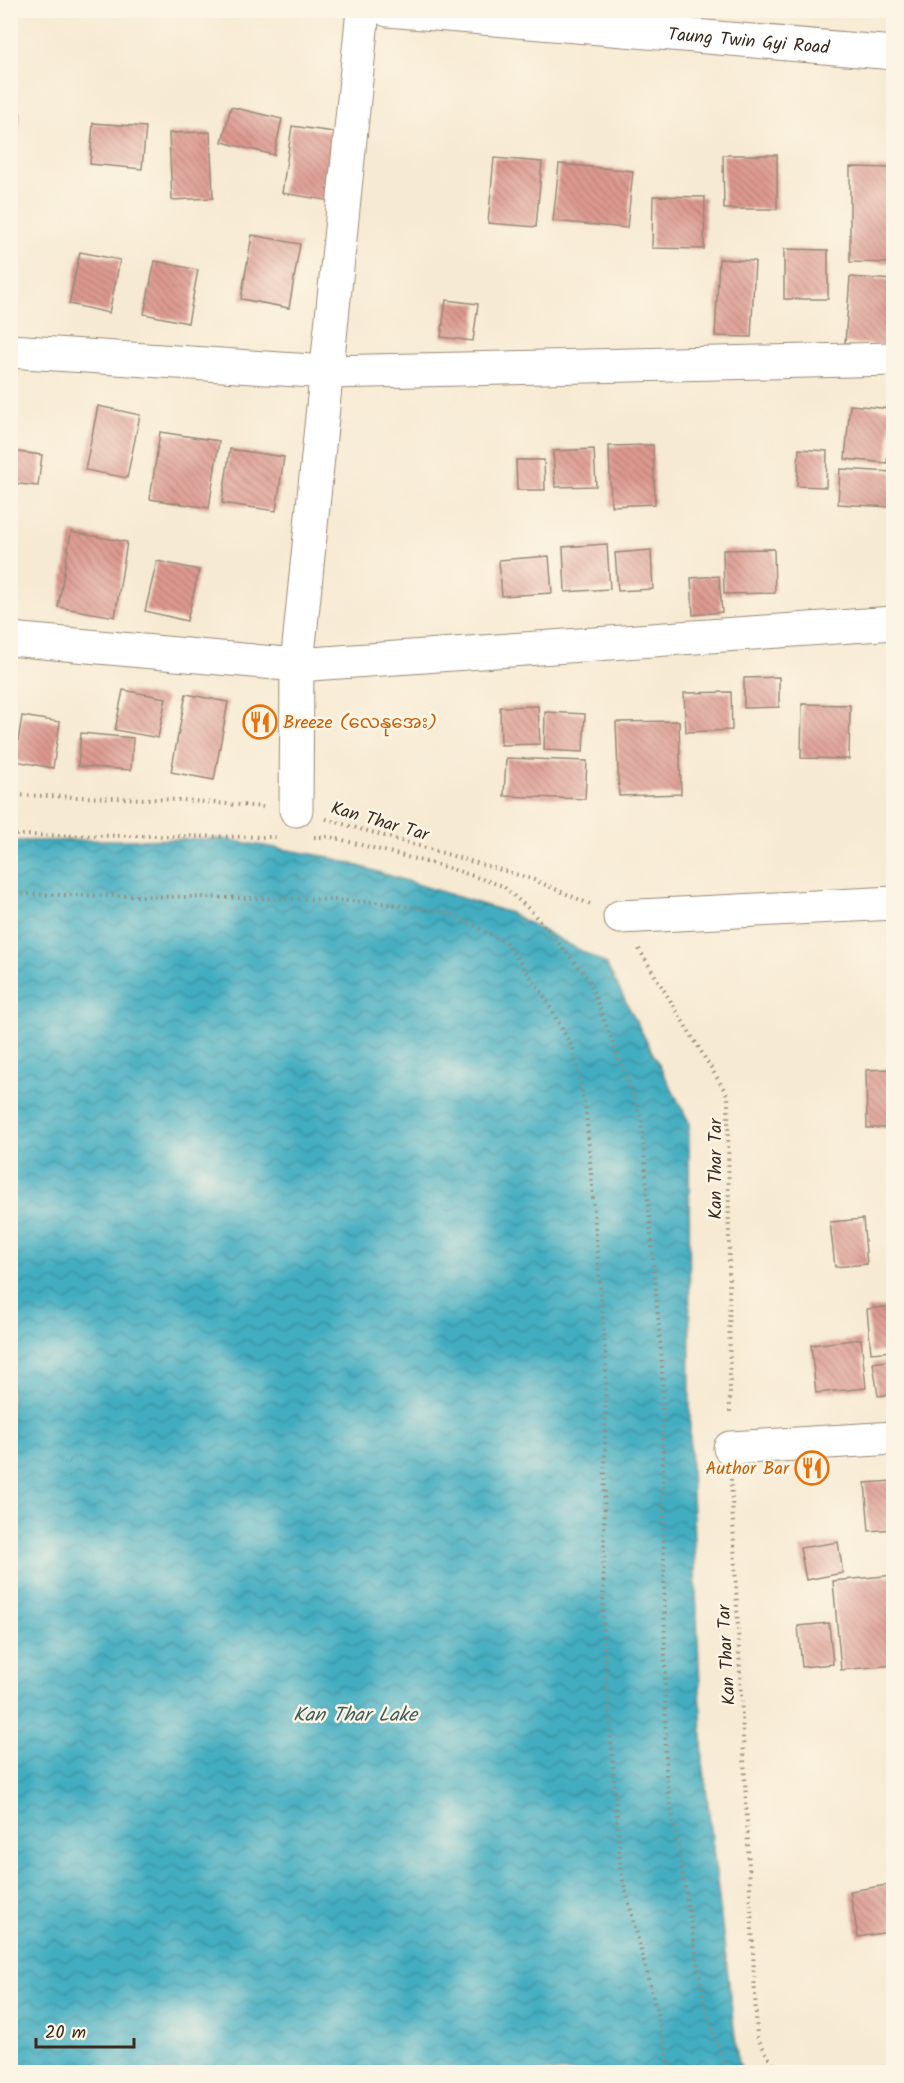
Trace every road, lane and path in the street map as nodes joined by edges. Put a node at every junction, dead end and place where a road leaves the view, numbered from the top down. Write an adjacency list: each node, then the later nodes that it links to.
1 (363, 10): 7 (main road)
2 (388, 10): 3 (main road, Taung Twin Gyi Road)
3 (508, 16): 4 (main road, Taung Twin Gyi Road)
4 (894, 53)
5 (10, 351): 7 (main road)
6 (894, 358): 7 (main road)
7 (327, 372): 10 (main road)
8 (894, 623): 10 (main road)
9 (10, 639): 10 (main road)
10 (297, 665): 12 (main road)
11 (10, 795): 12 (path, Kan Thar Tar)
12 (295, 828): 13 (path); 16 (path, Kan Thar Tar); 20 (path)
13 (10, 835)
14 (10, 894): 19 (path)
15 (894, 903): 16 (main road)
16 (620, 917): 18 (path, Kan Thar Tar)
17 (894, 1438): 18 (main road)
18 (730, 1448): 21 (path, Kan Thar Tar)
19 (672, 2073)
20 (727, 2073)
21 (777, 2073)

